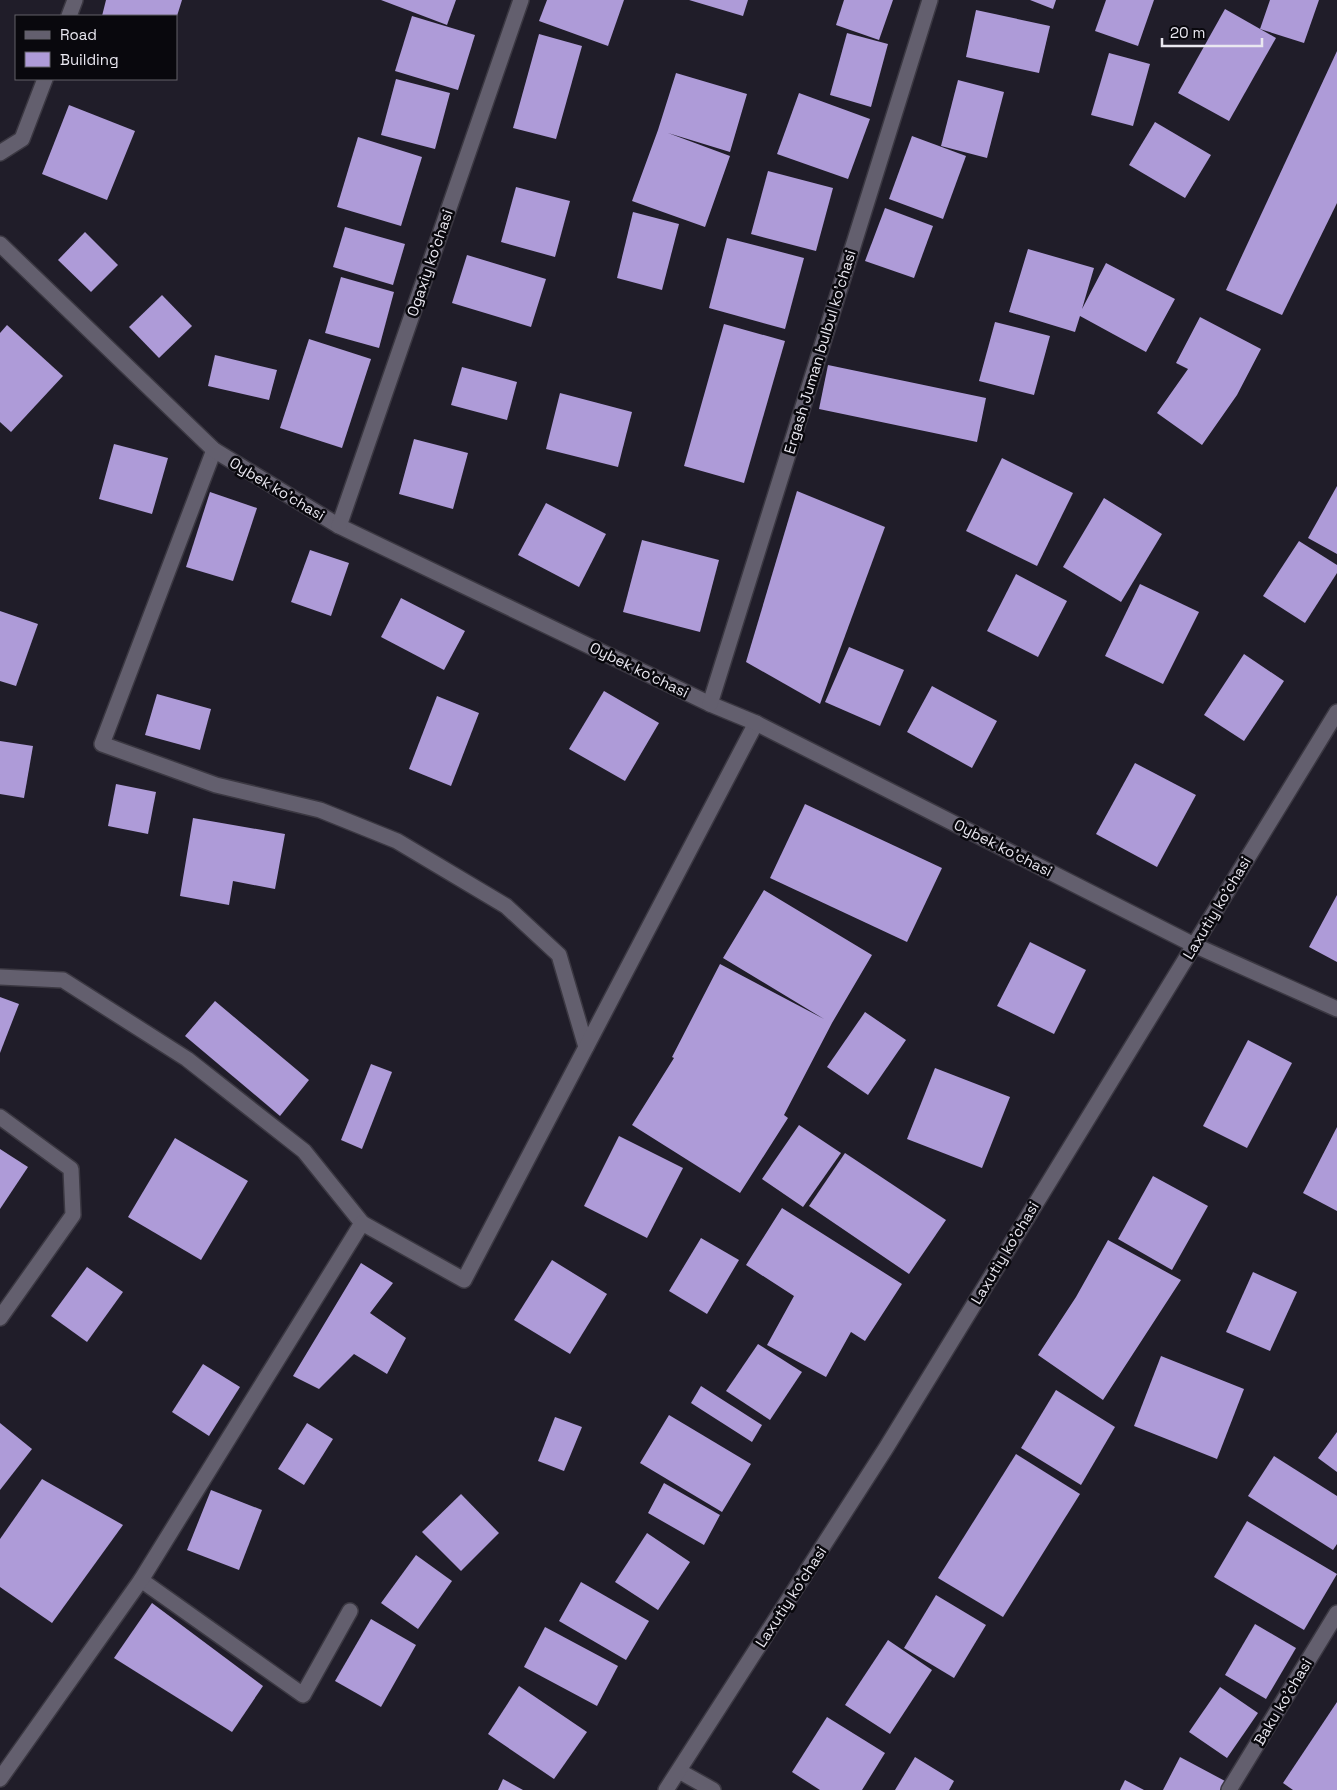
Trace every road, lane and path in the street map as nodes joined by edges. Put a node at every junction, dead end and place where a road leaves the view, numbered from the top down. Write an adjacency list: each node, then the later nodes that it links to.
1 (75, 0): 4 (street)
2 (521, 0): 9 (street, Ogaxiy ko'chasi)
3 (930, 0): 10 (street, Ergash Juman bulbul ko'chasi)
4 (69, 15)
5 (45, 80): 6 (street)
6 (0, 153)
7 (0, 244): 8 (street, Oybek ko'chasi)
8 (214, 450): 9 (street, Oybek ko'chasi); 16 (street)
9 (339, 526): 10 (street, Oybek ko'chasi)
10 (710, 704): 12 (street, Oybek ko'chasi)
11 (1337, 712): 13 (street, Laxutiy ko'chasi)
12 (756, 723): 13 (street, Oybek ko'chasi); 16 (street)
13 (1194, 945): 15 (street, Oybek ko'chasi); 23 (street, Laxutiy ko'chasi)
14 (0, 977): 18 (street)
15 (1337, 1009)
16 (586, 1047): 18 (street)
17 (0, 1117): 19 (street)
18 (362, 1223): 20 (street)
19 (0, 1318)
20 (141, 1580): 21 (street); 24 (street)
21 (350, 1610)
22 (1337, 1614): 27 (street, Baku ko'chasi)
23 (679, 1771): 25 (street, Laxutiy ko'chasi); 26 (street)
24 (0, 1779)
25 (666, 1790)
26 (713, 1790)
27 (1229, 1790)

